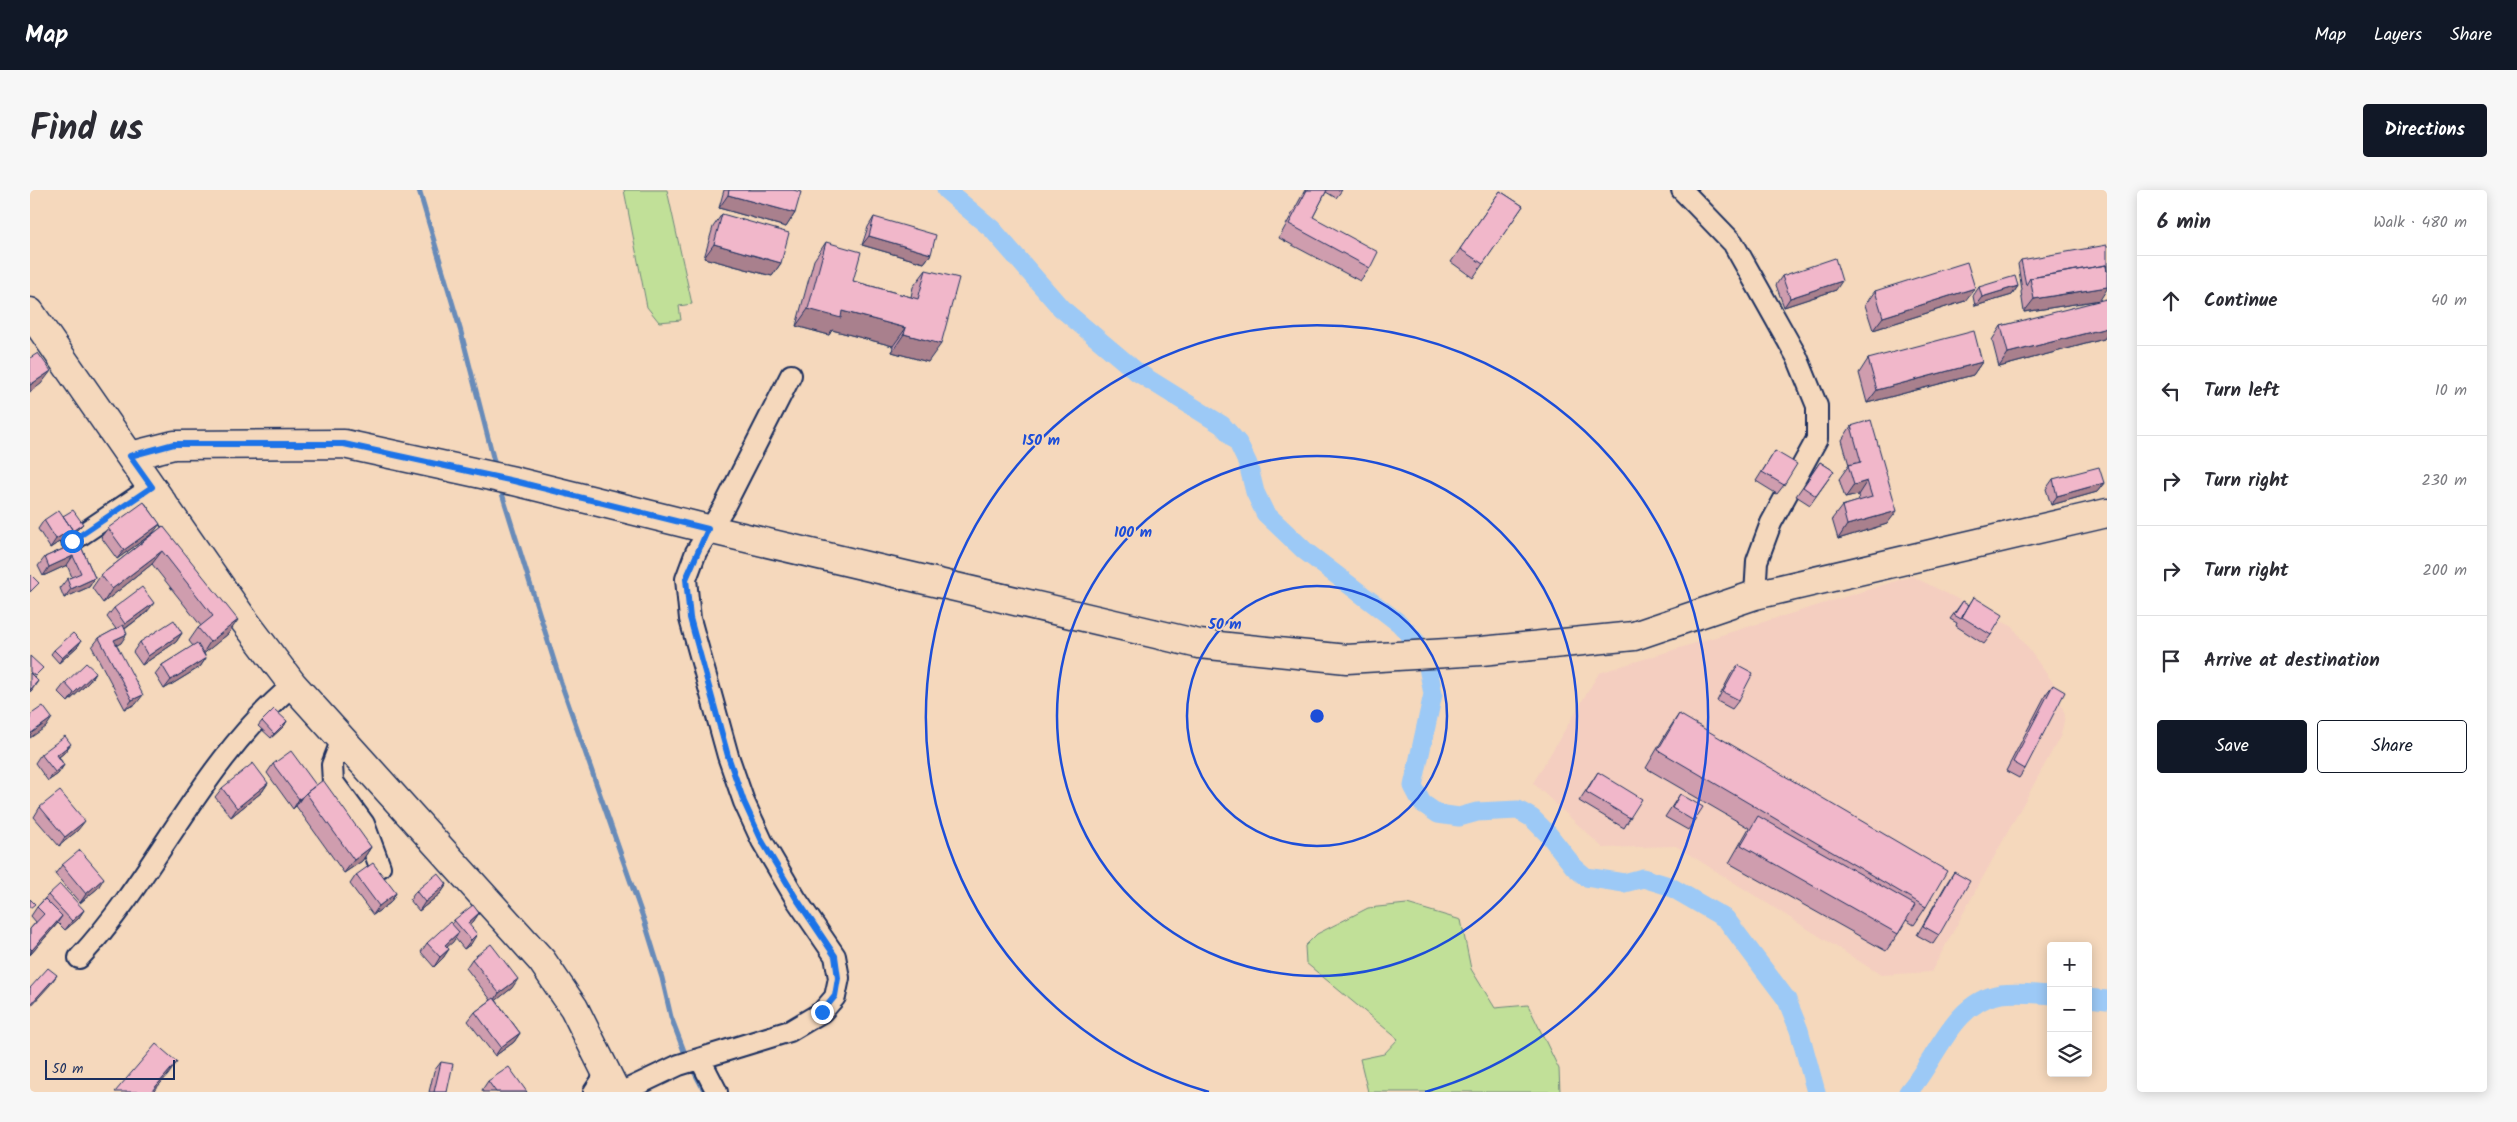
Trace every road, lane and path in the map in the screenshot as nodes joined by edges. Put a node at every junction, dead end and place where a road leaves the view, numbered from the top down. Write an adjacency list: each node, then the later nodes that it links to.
1 (1682, 190): 9 (street)
2 (30, 312): 4 (street)
3 (790, 375): 7 (street)
4 (130, 456): 5 (street); 7 (street)
5 (152, 487): 8 (street); 10 (street)
6 (2107, 513): 9 (street)
7 (708, 529): 9 (street); 14 (street)
8 (72, 541)
9 (1755, 595)
10 (292, 685): 11 (street); 13 (street)
11 (342, 739): 12 (street); 15 (street)
12 (380, 866)
13 (79, 958)
14 (700, 1059): 15 (street); 16 (street)
15 (610, 1087)
16 (717, 1092)

